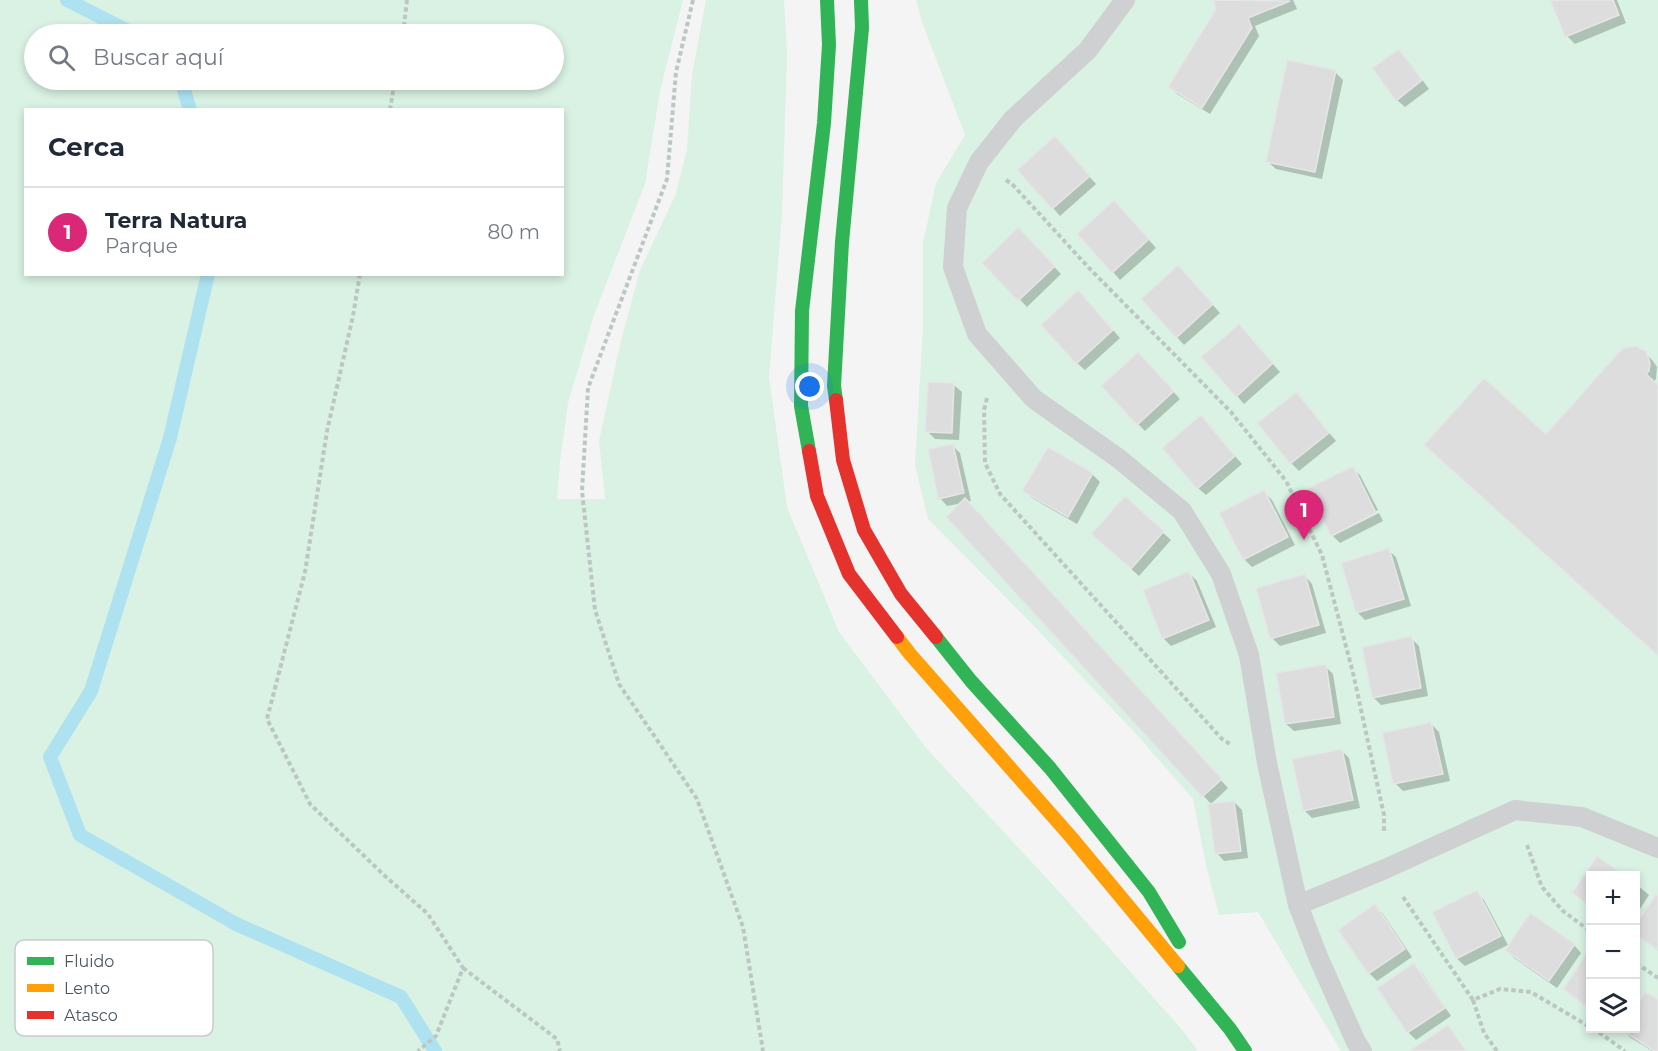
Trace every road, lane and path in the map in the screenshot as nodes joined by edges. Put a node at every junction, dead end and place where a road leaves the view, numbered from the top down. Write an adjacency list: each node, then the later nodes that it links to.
1 (407, 0): 6 (path)
2 (693, 0): 27 (path)
3 (827, 0): 23 (main road)
4 (861, 0): 23 (main road)
5 (1125, 0): 9 (lane)
6 (404, 24)
7 (393, 90): 8 (path)
8 (390, 108)
9 (979, 162): 11 (lane); 15 (path)
10 (360, 276): 19 (path)
11 (997, 356): 12 (lane); 12 (path)
12 (1267, 763): 16 (lane)
13 (1515, 810): 14 (lane); 15 (lane); 17 (path)
14 (1658, 848)
15 (1385, 869): 16 (lane); 21 (path)
16 (1298, 905): 29 (lane)
17 (1586, 928)
18 (1640, 966): 20 (path)
19 (463, 968): 25 (path); 26 (path)
20 (1658, 978)
21 (1473, 1000): 22 (path); 30 (path)
22 (1586, 1024)
23 (1230, 1029): 28 (main road)
24 (1599, 1033): 31 (path)
25 (418, 1051)
26 (560, 1051)
27 (763, 1051)
28 (1245, 1051)
29 (1362, 1051)
30 (1497, 1051)
31 (1625, 1051)

